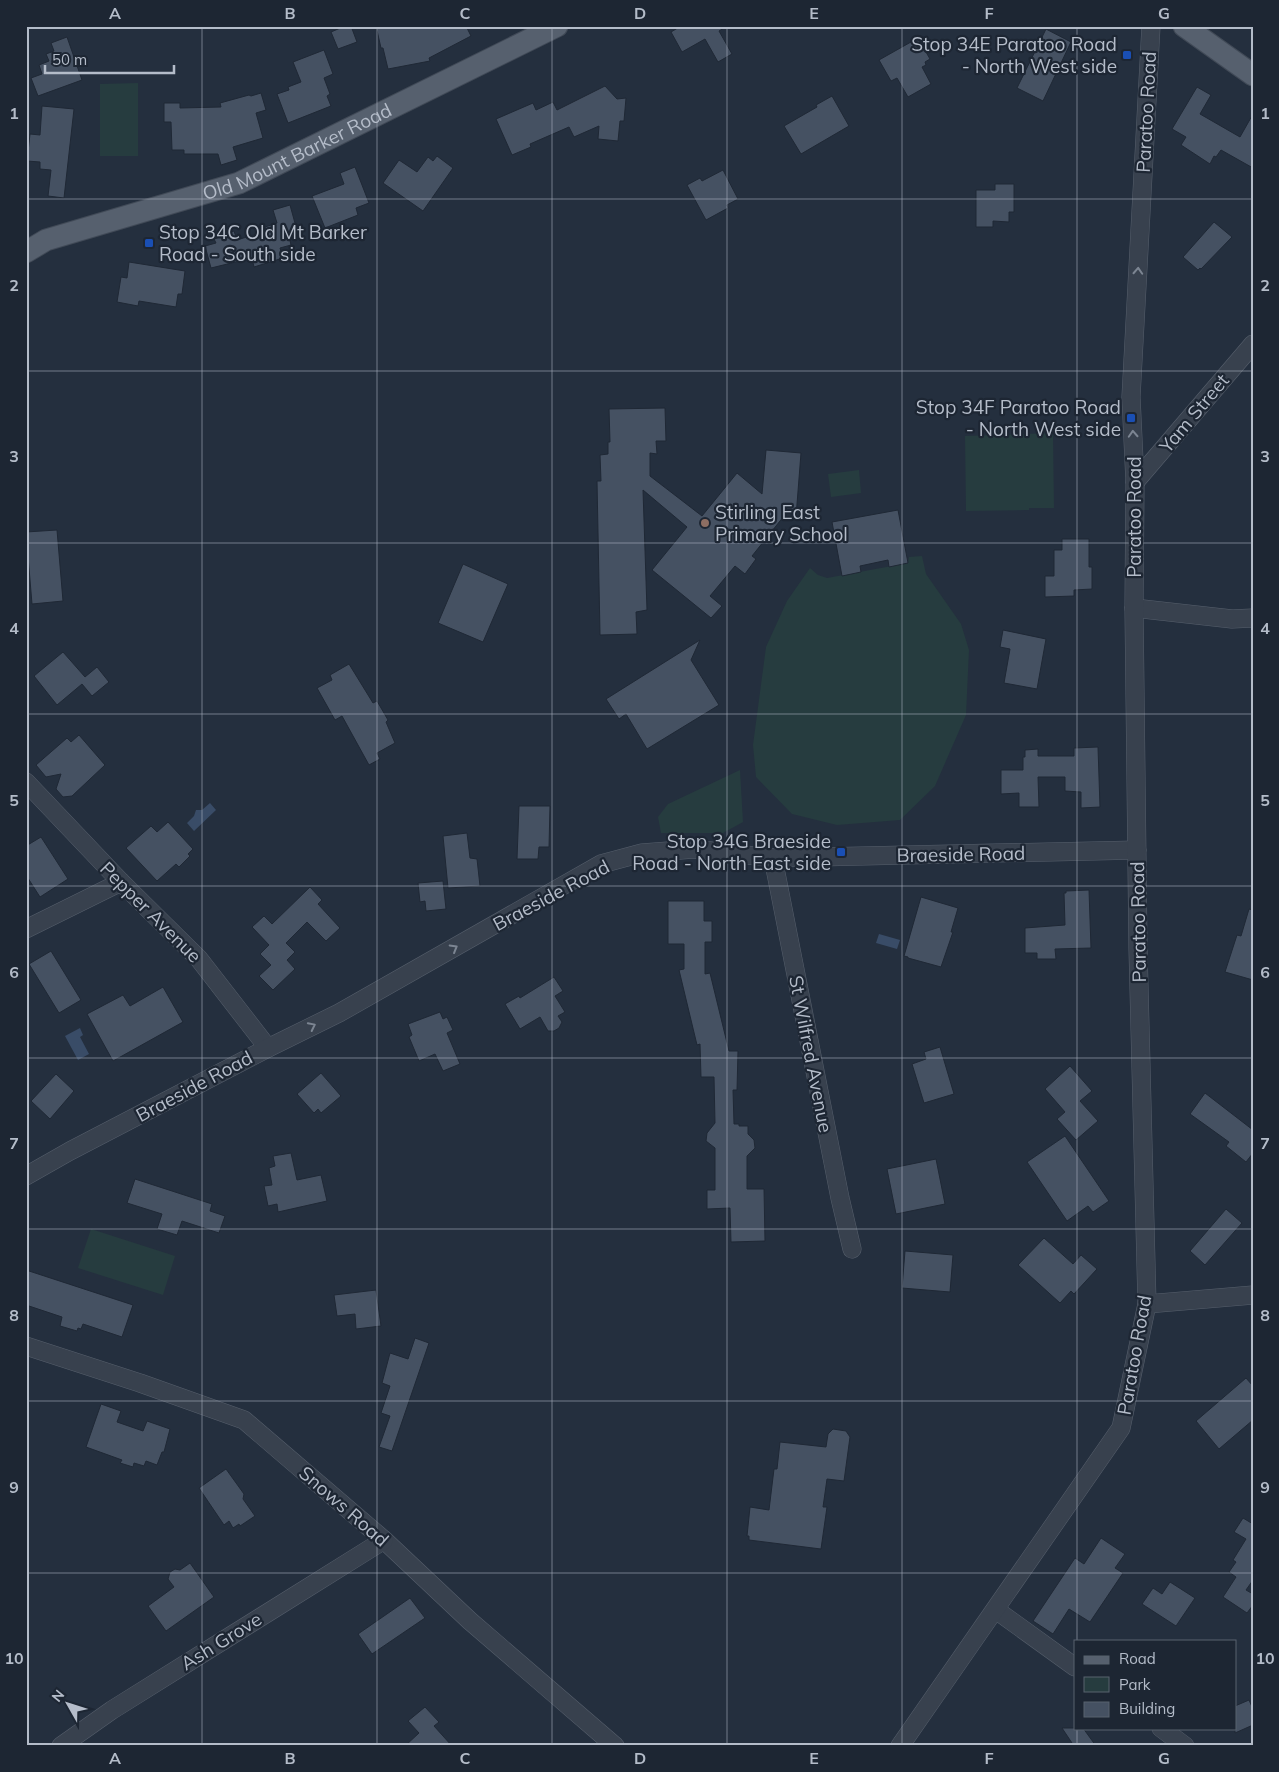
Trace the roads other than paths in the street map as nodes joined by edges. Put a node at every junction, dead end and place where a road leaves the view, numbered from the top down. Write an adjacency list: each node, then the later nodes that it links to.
1 (557, 26): 5 (main road, Old Mount Barker Road)
2 (1151, 26): 7 (street, Paratoo Road, one-way to 2)
3 (1184, 26): 4 (main road)
4 (1253, 75)
5 (26, 252)
6 (1253, 344): 7 (street, Yam Street)
7 (1135, 482): 8 (street, Paratoo Road)
8 (1134, 608): 9 (street); 11 (street, Paratoo Road)
9 (1253, 618)
10 (26, 782): 13 (street, Pepper Avenue)
11 (1136, 850): 12 (street, Braeside Road); 19 (street, Paratoo Road)
12 (773, 858): 15 (street, Braeside Road, one-way to 12); 17 (street, St Wilfred Avenue)
13 (121, 882): 14 (street); 15 (street, Pepper Avenue)
14 (26, 928)
15 (268, 1048): 16 (street, Braeside Road)
16 (26, 1176)
17 (852, 1249)
18 (1253, 1295): 19 (street)
19 (1147, 1304): 22 (street, Paratoo Road)
20 (26, 1346): 21 (street, Snows Road)
21 (384, 1540): 25 (street, Ash Grove); 26 (street, Snows Road)
22 (996, 1610): 23 (street); 27 (street, Paratoo Road)
23 (1074, 1666)
24 (1164, 1730): 28 (street)
25 (61, 1746)
26 (614, 1746)
27 (900, 1746)
28 (1185, 1746)

